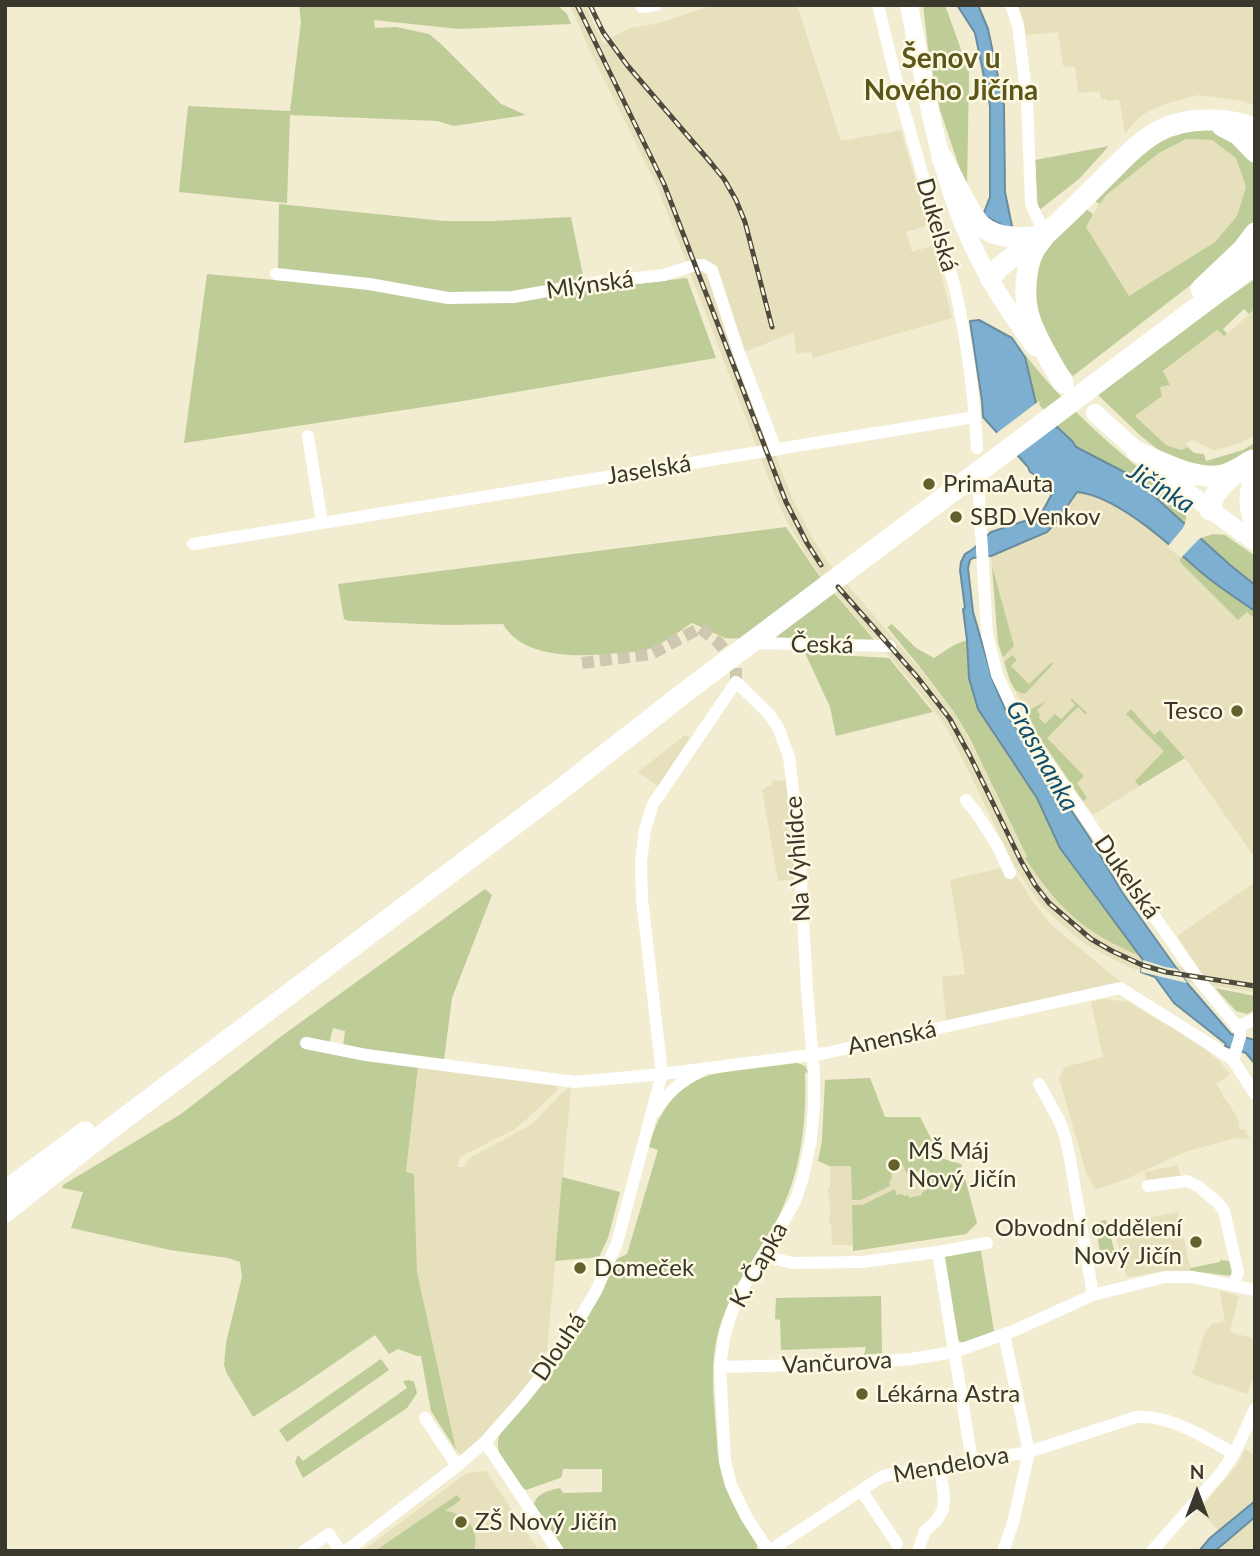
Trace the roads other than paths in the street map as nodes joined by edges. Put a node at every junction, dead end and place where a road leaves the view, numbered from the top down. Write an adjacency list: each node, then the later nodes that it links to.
1 (641, 5): 2 (street)
2 (656, 5)
3 (878, 5): 20 (street, Dukelská)
4 (909, 5): 9 (main road)
5 (1011, 5): 11 (street)
6 (1207, 120): 7 (highway); 8 (highway); 11 (highway)
7 (1255, 128)
8 (1255, 152)
9 (942, 158): 11 (highway); 16 (main road)
10 (1255, 233): 17 (highway)
11 (1039, 241): 16 (highway); 18 (highway)
12 (1255, 251): 17 (highway)
13 (1255, 264): 17 (highway)
14 (1255, 273): 17 (highway)
15 (276, 274): 23 (street, Mlýnská)
16 (991, 281): 18 (main road)
17 (1203, 295): 34 (highway)
18 (1063, 383)
19 (1095, 413): 24 (main road)
20 (975, 417): 22 (street, Dukelská); 23 (street, Jaselská)
21 (309, 436): 28 (street)
22 (977, 448)
23 (776, 450): 28 (street, Jaselská)
24 (1137, 452): 25 (highway); 27 (main road)
25 (1254, 466): 27 (highway); 29 (highway)
26 (978, 481): 38 (street, Dukelská)
27 (1210, 510): 30 (main road)
28 (322, 523): 31 (street, Jaselská)
29 (1255, 523)
30 (1255, 542)
31 (193, 544)
32 (753, 643): 33 (street, Česká)
33 (890, 646)
34 (685, 686): 48 (highway); 49 (highway)
35 (966, 800): 36 (street)
36 (1010, 873)
37 (1255, 1018): 38 (street)
38 (1238, 1029): 41 (street)
39 (306, 1043): 43 (street, Anenská)
40 (812, 1055): 41 (street, Anenská); 42 (street, Anenská); 43 (street, Na Vyhlídce); 52 (street, K. Čapka)
41 (1234, 1055): 45 (street)
42 (713, 1067): 43 (street, Anenská); 46 (street, Dlouhá)
43 (662, 1074): 46 (street, Dlouhá)
44 (1040, 1084): 55 (street)
45 (1255, 1094)
46 (648, 1124): 61 (street, Dlouhá)
47 (1148, 1186): 53 (street)
48 (5, 1191)
49 (5, 1212)
50 (987, 1243): 51 (street)
51 (933, 1253): 52 (street); 57 (street)
52 (764, 1256): 58 (street, K. Čapka)
53 (1234, 1285): 54 (street, Vančurova); 55 (street, Vančurova)
54 (1255, 1290)
55 (1093, 1295): 56 (street, Vančurova)
56 (1004, 1334): 57 (street, Vančurova); 62 (street)
57 (954, 1352): 58 (street, Vančurova); 64 (street)
58 (720, 1367): 73 (street, K. Čapka)
59 (1255, 1409): 63 (street)
60 (425, 1418): 65 (street)
61 (485, 1442): 65 (street, Dlouhá); 72 (street)
62 (1029, 1452): 63 (street, Mendelova); 64 (street, Mendelova); 75 (street)
63 (1234, 1454): 76 (street)
64 (972, 1461): 66 (street, Mendelova)
65 (457, 1466): 71 (street, Dlouhá)
66 (940, 1466): 67 (street, Mendelova); 74 (street)
67 (861, 1490): 68 (street); 73 (street, Mendelova)
68 (897, 1544)
69 (304, 1551): 70 (street)
70 (340, 1551)
71 (346, 1551)
72 (558, 1551)
73 (769, 1551)
74 (918, 1551)
75 (1003, 1551)
76 (1152, 1551)

